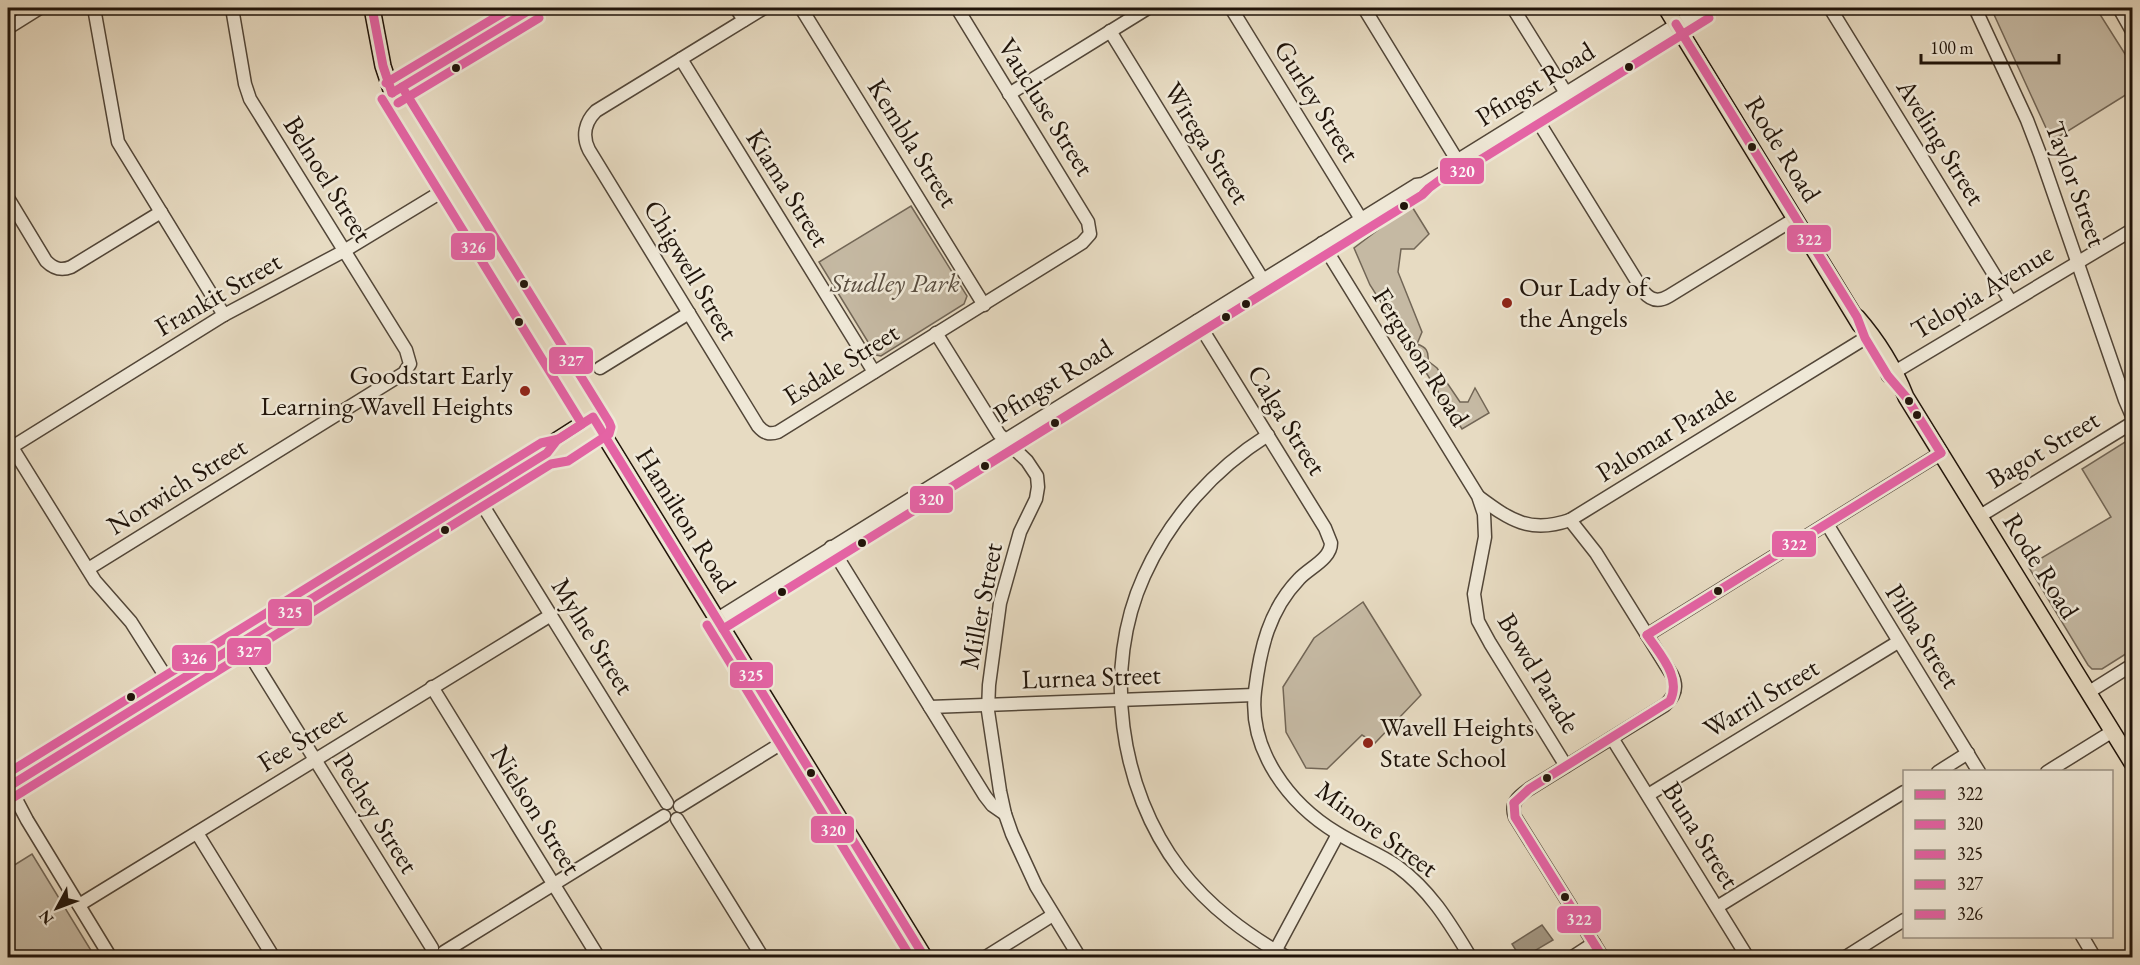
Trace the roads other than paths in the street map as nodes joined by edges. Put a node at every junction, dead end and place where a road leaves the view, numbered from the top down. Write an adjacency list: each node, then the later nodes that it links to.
1 (40, 8): 21 (street)
2 (94, 8): 32 (street)
3 (232, 8): 38 (street, Belnoel Street)
4 (372, 8): 25 (main road, Hamilton Road)
5 (533, 8): 25 (street)
6 (736, 8): 19 (street)
7 (764, 8): 19 (street)
8 (801, 8): 42 (street, Kembla Street)
9 (957, 8): 27 (street, Vaucluse Street)
10 (1148, 8): 22 (street)
11 (1231, 8): 34 (street, Gurley Street)
12 (1364, 8): 29 (street)
13 (1513, 8): 26 (street)
14 (1666, 8): 20 (main road, Rode Road)
15 (1703, 8): 20 (street, Pfingst Road)
16 (1830, 8): 41 (street, Aveling Street)
17 (1975, 8): 39 (street, Taylor Street)
18 (2119, 8): 23 (street)
19 (744, 20): 24 (street)
20 (1676, 24): 26 (street, Pfingst Road); 33 (main road, Rode Road)
21 (8, 28)
22 (1110, 31): 27 (street); 40 (street, Wirega Street)
23 (2133, 31)
24 (681, 59): 43 (street, Chigwell Street); 50 (street, Kiama Street)
25 (392, 93): 30 (main road, Hamilton Road)
26 (1566, 93): 28 (street, Pfingst Road)
27 (1009, 94): 36 (street, Vaucluse Street)
28 (1533, 113): 29 (street, Pfingst Road); 33 (street)
29 (1455, 161): 34 (street, Pfingst Road)
30 (451, 186): 38 (street, Frankit Street); 53 (main road, Hamilton Road)
31 (8, 198): 32 (street)
32 (161, 212): 44 (street)
33 (1796, 218): 47 (main road, Rode Road)
34 (1361, 219): 37 (street, Pfingst Road)
35 (2133, 230): 39 (street, Telopia Avenue)
36 (1090, 234): 42 (street, Esdale Street)
37 (1322, 243): 40 (street, Pfingst Road); 61 (street, Ferguson Road)
38 (344, 251): 44 (street, Frankit Street); 48 (street, Belnoel Street)
39 (2078, 262): 41 (street, Telopia Avenue); 52 (street, Taylor Street)
40 (1263, 280): 45 (street, Pfingst Road)
41 (2011, 302): 51 (street, Telopia Avenue)
42 (984, 304): 46 (street, Esdale Street)
43 (689, 313): 49 (street); 55 (street, Chigwell Street)
44 (224, 315): 58 (street, Frankit Street)
45 (1197, 321): 56 (street, Calga Street); 57 (street, Pfingst Road)
46 (936, 333): 50 (street, Esdale Street); 57 (street, Miller Street)
47 (1868, 336): 51 (main road, Rode Road); 63 (street, Palomar Parade)
48 (410, 364): 67 (street, Norwich Street)
49 (600, 368)
50 (874, 372): 55 (street, Esdale Street)
51 (1892, 374): 59 (main road, Rode Road)
52 (2133, 416)
53 (596, 423): 60 (main road); 69 (main road, Hamilton Road)
54 (2133, 423): 62 (street, Bagot Street)
55 (766, 433)
56 (1268, 435): 66 (street, Calga Street); 78 (street)
57 (1005, 439): 65 (street, Pfingst Road); 79 (street, Miller Street)
58 (10, 443): 67 (street)
59 (1941, 453): 62 (main road, Rode Road); 64 (street)
60 (477, 496): 68 (street, Mylne Street); 71 (main road)
61 (1478, 496): 63 (street, Palomar Parade); 87 (street, Bowd Parade)
62 (1980, 516): 76 (main road, Rode Road)
63 (1570, 520): 70 (street)
64 (1827, 524): 70 (street); 72 (street, Pilba Street)
65 (831, 547): 69 (street, Pfingst Road); 80 (street)
66 (1331, 547): 77 (street, Minore Street)
67 (88, 569): 74 (street)
68 (551, 615): 75 (street, Fee Street); 94 (street, Mylne Street)
69 (717, 619): 82 (main road, Hamilton Road)
70 (1647, 635): 83 (street)
71 (242, 642): 74 (main road); 85 (street, Pechey Street)
72 (1898, 642): 84 (street, Pilba Street); 93 (street, Warril Street)
73 (2133, 665): 76 (street)
74 (171, 686): 91 (main road)
75 (432, 687): 85 (street, Fee Street); 99 (street, Nielson Street)
76 (2089, 692): 81 (main road, Rode Road)
77 (1254, 695): 78 (street, Lurnea Street); 98 (street, Minore Street)
78 (1122, 700): 79 (street, Lurnea Street); 107 (street)
79 (988, 705): 80 (street, Lurnea Street); 95 (street, Miller Street)
80 (930, 707): 95 (street)
81 (2113, 730): 86 (main road, Rode Road); 90 (street)
82 (790, 738): 94 (street); 114 (main road, Hamilton Road)
83 (1612, 738): 87 (street); 93 (street, Buna Street)
84 (1968, 753): 88 (street); 89 (street, Pilba Street)
85 (315, 760): 97 (street, Fee Street); 106 (street, Pechey Street)
86 (2133, 763)
87 (1566, 766): 105 (street)
88 (1940, 770)
89 (1978, 770)
90 (2049, 770)
91 (8, 786): 100 (street)
92 (1903, 793): 101 (street)
93 (1648, 795): 101 (street, Buna Street)
94 (674, 805): 96 (street)
95 (1005, 814): 102 (street, Miller Street)
96 (671, 817): 99 (street); 113 (street)
97 (197, 832): 100 (street, Fee Street); 111 (street)
98 (1338, 834): 107 (street); 118 (street, Minore Street)
99 (554, 884): 108 (street); 112 (street, Nielson Street)
100 (79, 905): 110 (street)
101 (1717, 907): 109 (street, Buna Street)
102 (1053, 915): 115 (street); 116 (street, Miller Street)
103 (1903, 921): 121 (street)
104 (2083, 938): 122 (street)
105 (1594, 944): 119 (street); 120 (street)
106 (429, 953): 108 (street)
107 (1273, 954): 117 (street)
108 (445, 955)
109 (1743, 956)
110 (111, 957)
111 (274, 957)
112 (599, 957)
113 (763, 957)
114 (925, 957)
115 (984, 957)
116 (1080, 957)
117 (1288, 957)
118 (1471, 957)
119 (1571, 957)
120 (1603, 957)
121 (1844, 957)
122 (2095, 957)

